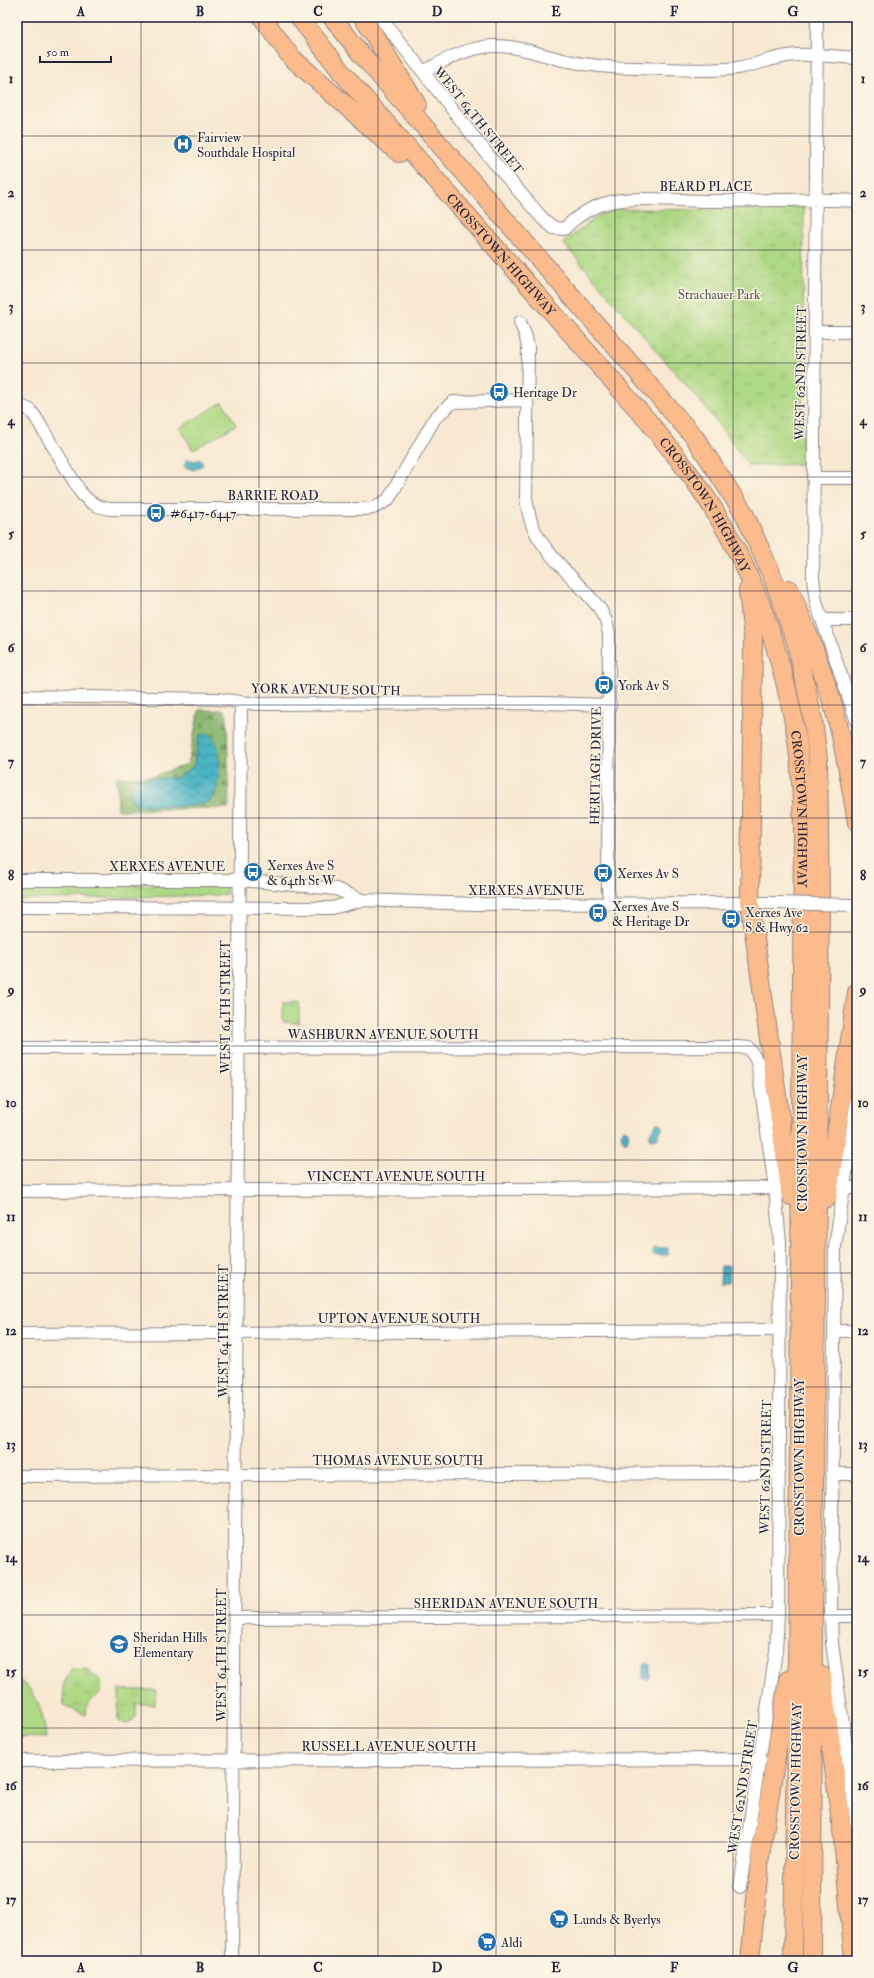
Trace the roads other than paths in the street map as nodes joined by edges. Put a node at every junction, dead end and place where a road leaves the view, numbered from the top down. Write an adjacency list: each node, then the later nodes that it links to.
1 (262, 17): 11 (highway)
2 (299, 17): 11 (highway, CROSSTOWN HIGHWAY)
3 (332, 17): 10 (highway, CROSSTOWN HIGHWAY)
4 (363, 17): 10 (highway)
5 (380, 17): 9 (street, WEST 64TH STREET)
6 (817, 17): 7 (street, WEST 62ND STREET)
7 (816, 56): 8 (street); 9 (street); 12 (street, WEST 62ND STREET)
8 (857, 58)
9 (423, 72): 14 (street, WEST 64TH STREET)
10 (436, 139): 22 (highway, CROSSTOWN HIGHWAY)
11 (439, 184): 23 (highway, CROSSTOWN HIGHWAY)
12 (815, 200): 13 (street, BEARD PLACE); 14 (street, BEARD PLACE); 16 (street, WEST 62ND STREET)
13 (857, 201)
14 (564, 229)
15 (520, 322): 18 (street, HERITAGE DRIVE)
16 (816, 332): 17 (street); 20 (street, WEST 62ND STREET)
17 (857, 332)
18 (527, 400): 19 (street, BARRIE ROAD); 28 (street, HERITAGE DRIVE)
19 (17, 404)
20 (813, 478): 21 (street); 24 (street, WEST 62ND STREET)
21 (857, 478)
22 (744, 513): 30 (highway); 49 (highway, CROSSTOWN HIGHWAY)
23 (746, 572): 35 (highway); 49 (highway, CROSSTOWN HIGHWAY)
24 (822, 620): 25 (street); 29 (street, WEST 62ND STREET)
25 (857, 620)
26 (17, 696): 27 (street, YORK AVENUE SOUTH)
27 (241, 702): 28 (street, YORK AVENUE SOUTH); 32 (street, WEST 64TH STREET)
28 (610, 705): 34 (street, HERITAGE DRIVE)
29 (857, 722)
30 (857, 823)
31 (17, 880): 32 (street, XERXES AVENUE)
32 (240, 880): 33 (street, XERXES AVENUE); 37 (street, WEST 64TH STREET)
33 (362, 900): 34 (street, XERXES AVENUE); 37 (street, XERXES AVENUE)
34 (610, 903): 35 (street, XERXES AVENUE)
35 (750, 903): 36 (street, XERXES AVENUE, bridge); 49 (highway)
36 (854, 905)
37 (240, 906): 38 (street, XERXES AVENUE); 41 (street, WEST 64TH STREET)
38 (17, 907)
39 (857, 992): 49 (highway)
40 (17, 1048): 41 (street, WASHBURN AVENUE SOUTH)
41 (239, 1048): 42 (street, WASHBURN AVENUE SOUTH); 47 (street, WEST 64TH STREET)
42 (749, 1048): 44 (street, WEST 62ND STREET)
43 (857, 1098): 45 (street)
44 (775, 1188): 47 (street, VINCENT AVENUE SOUTH); 50 (street, WEST 62ND STREET)
45 (843, 1188): 46 (street); 51 (street)
46 (857, 1188)
47 (238, 1190): 48 (street, VINCENT AVENUE SOUTH); 53 (street, WEST 64TH STREET)
48 (17, 1191)
49 (808, 1291): 62 (highway, CROSSTOWN HIGHWAY)
50 (780, 1330): 53 (street, UPTON AVENUE SOUTH); 56 (street, WEST 62ND STREET)
51 (834, 1331): 52 (street); 57 (street)
52 (857, 1331)
53 (237, 1333): 54 (street, UPTON AVENUE SOUTH); 59 (street, WEST 64TH STREET)
54 (17, 1334)
55 (17, 1467): 60 (street)
56 (778, 1473): 59 (street, THOMAS AVENUE SOUTH); 63 (street, WEST 62ND STREET)
57 (833, 1474): 58 (street); 64 (street)
58 (857, 1474)
59 (236, 1475): 60 (street, THOMAS AVENUE SOUTH); 66 (street, WEST 64TH STREET)
60 (18, 1476): 61 (street)
61 (17, 1480)
62 (805, 1583): 74 (highway); 75 (highway, CROSSTOWN HIGHWAY); 76 (highway, CROSSTOWN HIGHWAY); 77 (highway)
63 (778, 1615): 66 (street, SHERIDAN AVENUE SOUTH); 67 (street, WEST 62ND STREET)
64 (831, 1616): 65 (street); 68 (street)
65 (857, 1616)
66 (235, 1618): 70 (street, WEST 64TH STREET)
67 (761, 1759): 70 (street, RUSSELL AVENUE SOUTH); 72 (street, WEST 62ND STREET)
68 (852, 1759): 71 (street)
69 (17, 1761): 70 (street, RUSSELL AVENUE SOUTH)
70 (234, 1761): 73 (street, WEST 64TH STREET)
71 (857, 1827)
72 (740, 1887)
73 (232, 1961)
74 (750, 1961)
75 (793, 1961)
76 (812, 1961)
77 (854, 1961)

